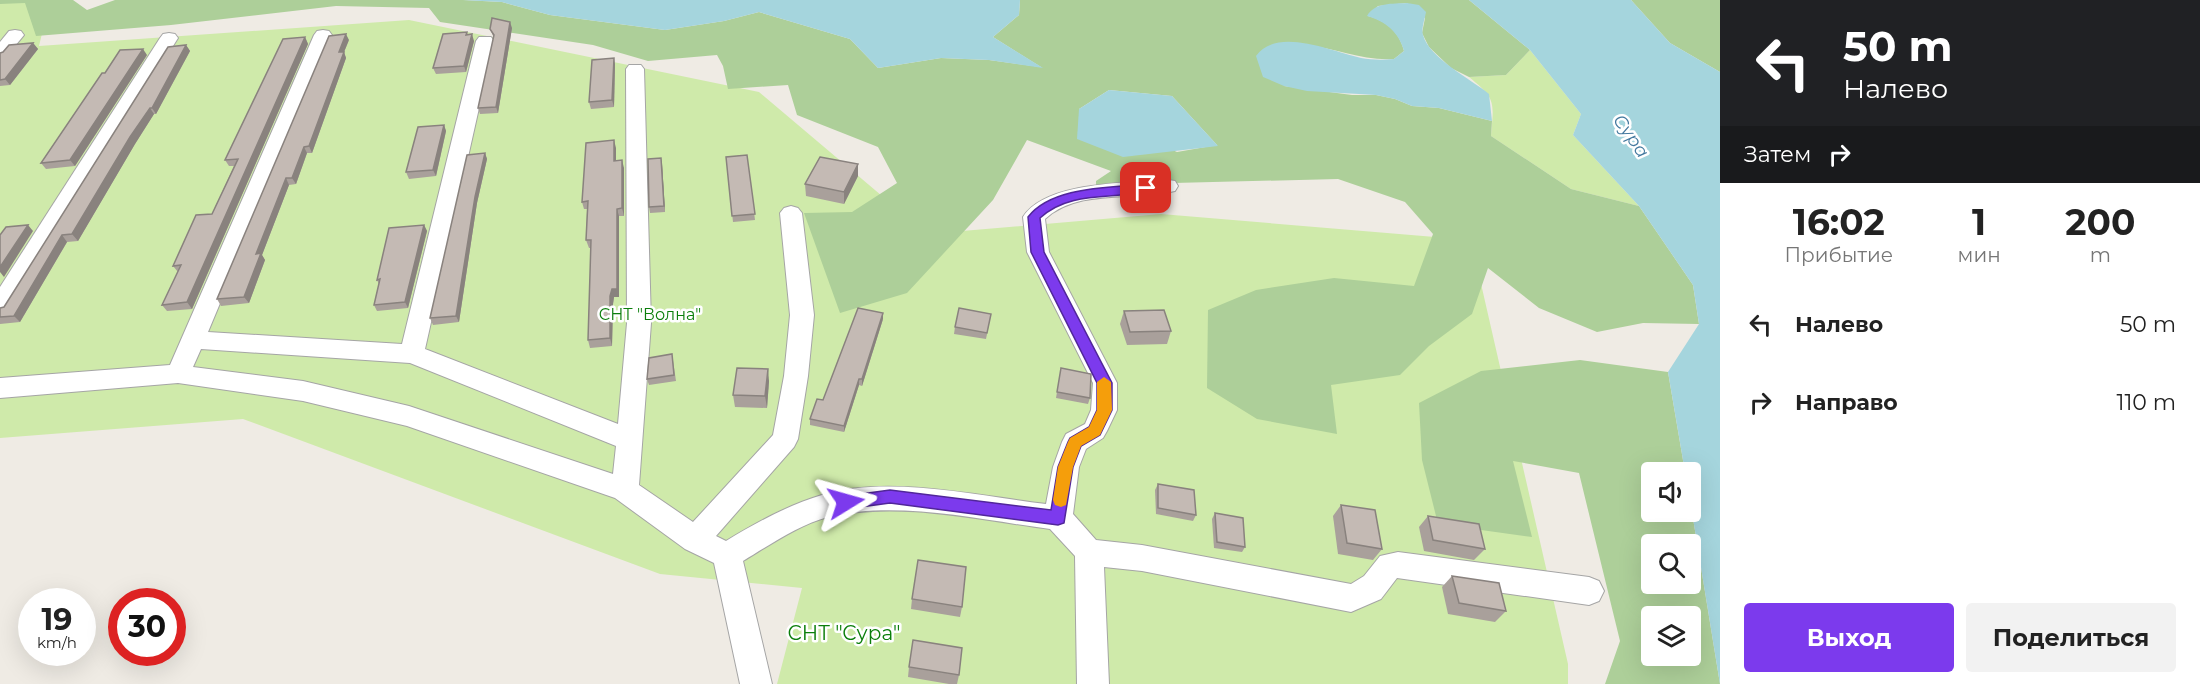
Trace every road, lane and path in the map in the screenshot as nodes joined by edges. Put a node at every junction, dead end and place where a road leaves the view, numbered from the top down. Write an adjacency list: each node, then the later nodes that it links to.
1 (15, 35): 5 (street)
2 (323, 35): 10 (street)
3 (170, 38): 9 (street)
4 (485, 41): 11 (street)
5 (0, 53)
6 (635, 69): 14 (street)
7 (1168, 186): 16 (street)
8 (791, 213): 17 (street)
9 (0, 306)
10 (192, 340): 11 (street); 12 (street)
11 (412, 354): 14 (street)
12 (178, 374): 13 (street); 15 (street)
13 (0, 388)
14 (629, 440): 15 (street)
15 (625, 490): 17 (street)
16 (1058, 518): 18 (street); 19 (street)
17 (695, 540): 19 (street)
18 (1089, 552): 20 (street); 22 (street)
19 (727, 555): 21 (street)
20 (1589, 591)
21 (756, 684)
22 (1093, 684)

